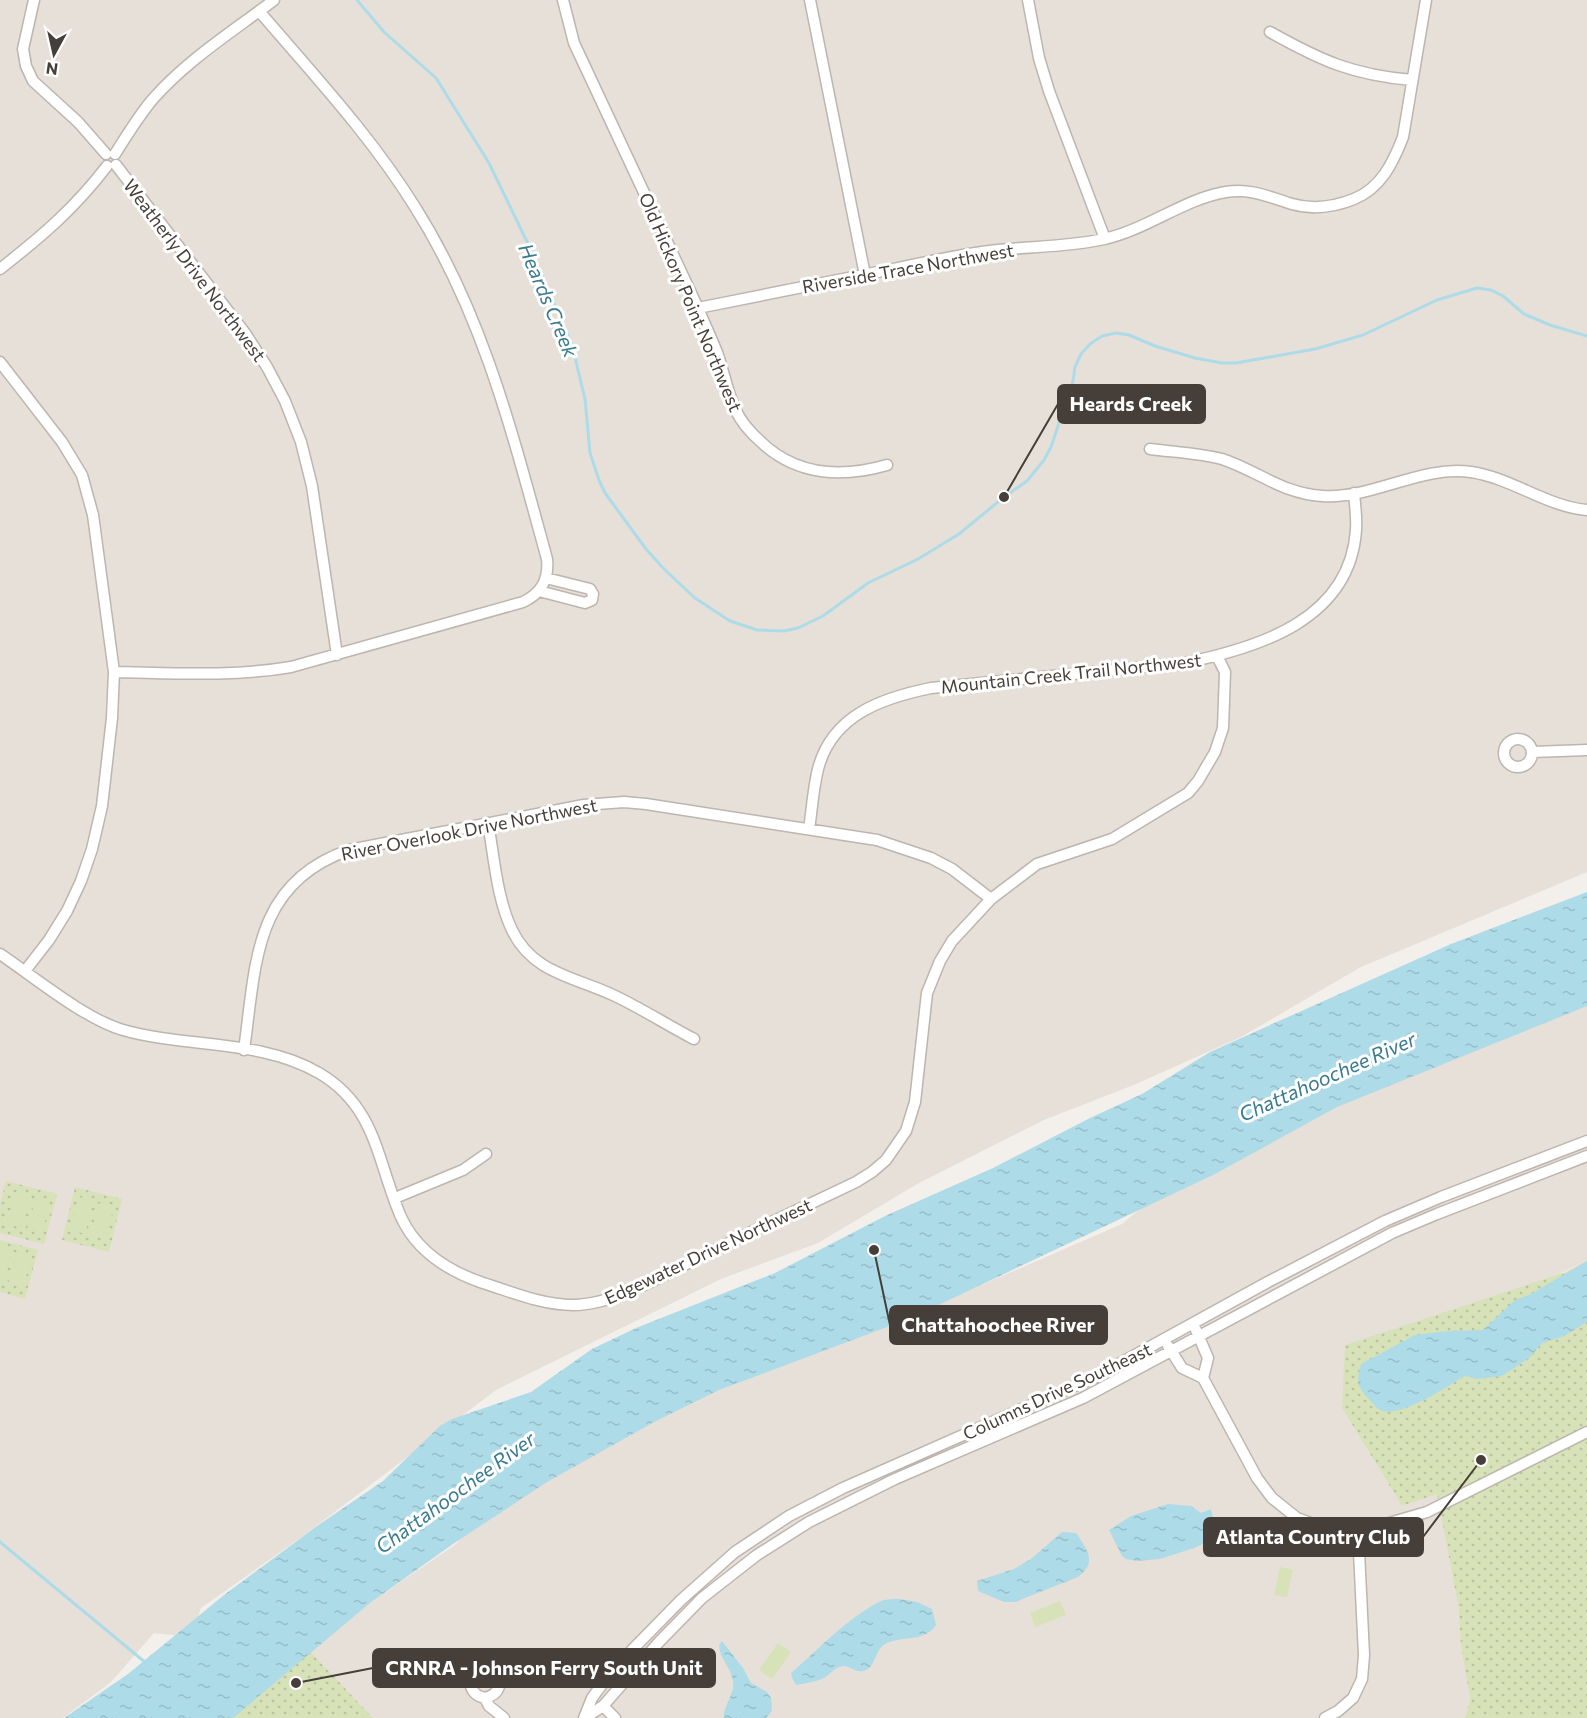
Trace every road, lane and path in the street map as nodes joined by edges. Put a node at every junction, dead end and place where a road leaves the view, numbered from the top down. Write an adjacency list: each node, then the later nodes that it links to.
1 (34, 0): 10 (street, Weatherly Drive Northwest)
2 (274, 0): 7 (street)
3 (563, 0): 14 (street, Old Hickory Point Northwest)
4 (810, 0): 13 (street)
5 (1028, 0): 11 (street)
6 (1426, 0): 9 (street, Riverside Trace Northwest)
7 (259, 11): 10 (street); 20 (street)
8 (1270, 32): 9 (street)
9 (1412, 80): 11 (street, Riverside Trace Northwest)
10 (111, 160): 12 (street); 22 (street, Weatherly Drive Northwest)
11 (1105, 239): 13 (street, Riverside Trace Northwest)
12 (0, 269)
13 (864, 275): 14 (street, Riverside Trace Northwest)
14 (698, 308): 17 (street, Old Hickory Point Northwest)
15 (0, 362): 24 (street)
16 (1150, 449): 18 (street)
17 (887, 465)
18 (1354, 493): 19 (street); 23 (street, Mountain Creek Trail Northwest)
19 (1587, 510)
20 (546, 578): 21 (street); 21 (street)
21 (539, 591): 22 (street)
22 (337, 655): 24 (street)
23 (1217, 656): 28 (street, Mountain Creek Trail Northwest); 29 (street, Edgewater Drive Northwest)
24 (114, 672): 31 (street)
25 (1587, 750): 26 (street)
26 (1532, 752)
27 (488, 823): 28 (street, River Overlook Drive Northwest); 32 (street); 33 (street, River Overlook Drive Northwest)
28 (809, 829): 29 (street, River Overlook Drive Northwest)
29 (991, 899): 37 (street, Edgewater Drive Northwest)
30 (0, 954): 31 (street, Edgewater Drive Northwest)
31 (25, 971): 33 (street, Edgewater Drive Northwest)
32 (694, 1039)
33 (244, 1050): 37 (street, Edgewater Drive Northwest)
34 (1587, 1141): 38 (street, Columns Drive Southeast)
35 (486, 1154): 37 (street)
36 (1587, 1156): 39 (street, Columns Drive Southeast)
37 (395, 1198)
38 (1192, 1324): 39 (street); 40 (street, Columns Drive Southeast)
39 (1199, 1337): 41 (street, Columns Drive Southeast); 42 (street)
40 (1164, 1340): 41 (street); 48 (street, Columns Drive Southeast)
41 (1171, 1352): 42 (street); 46 (street, Columns Drive Southeast)
42 (1203, 1377): 44 (street)
43 (1587, 1432): 44 (street)
44 (1358, 1531): 50 (street)
45 (485, 1698): 47 (street)
46 (603, 1706): 48 (street, Columns Drive Southeast); 49 (street)
47 (504, 1718)
48 (584, 1718)
49 (615, 1718)
50 (1325, 1718)

